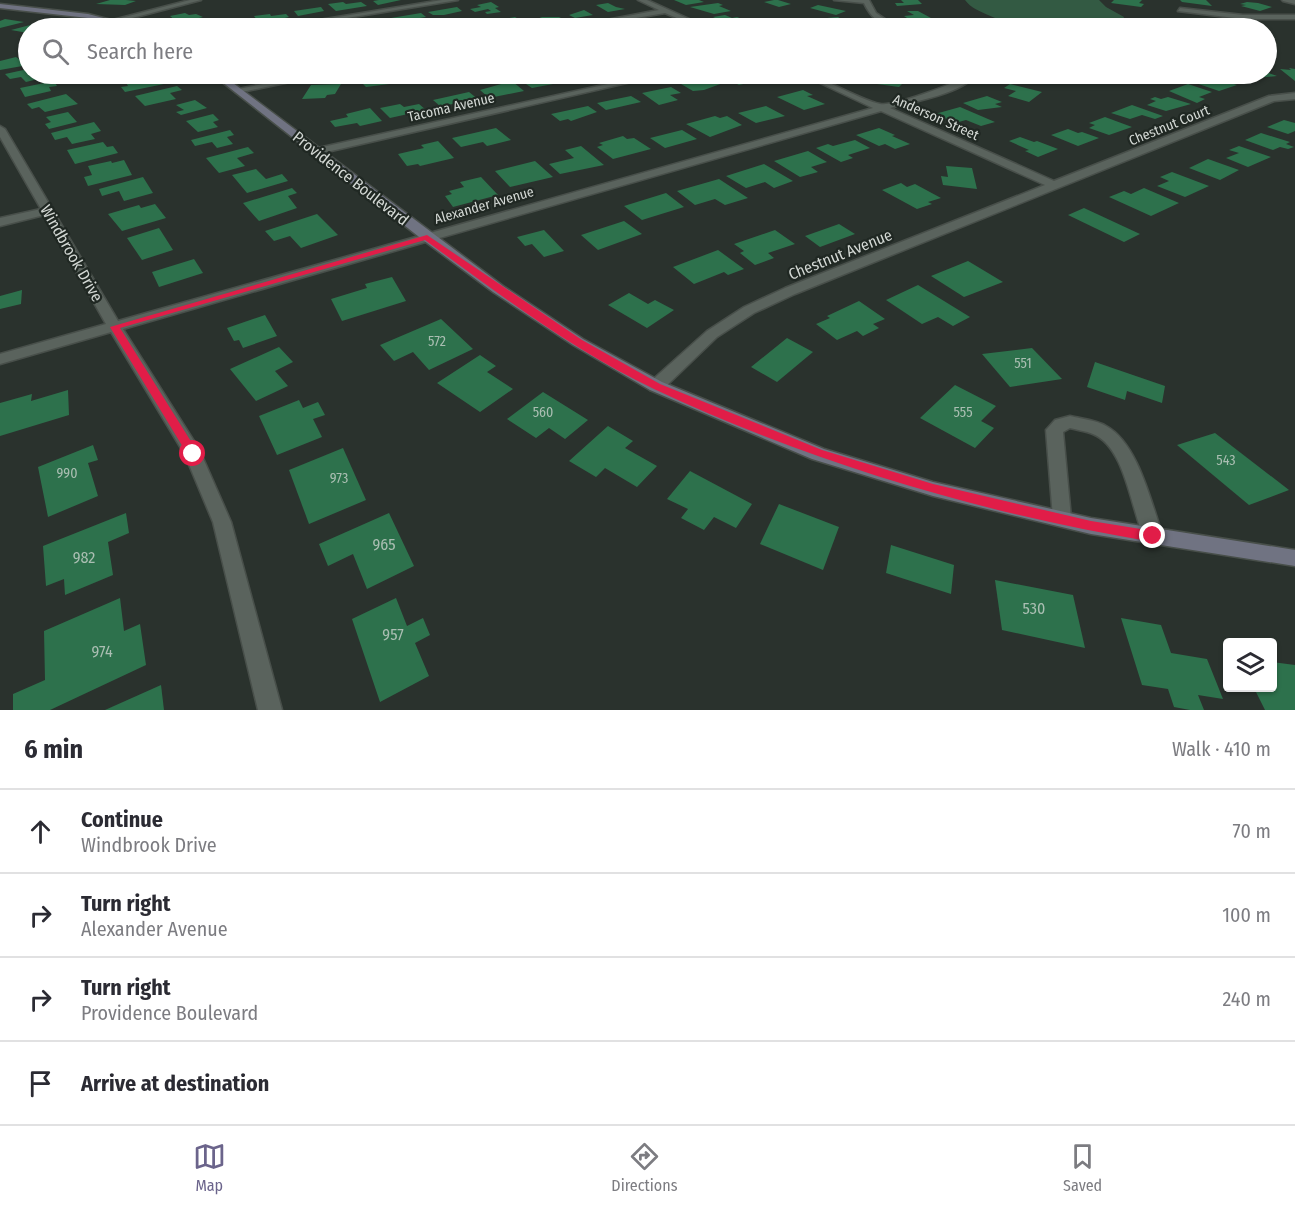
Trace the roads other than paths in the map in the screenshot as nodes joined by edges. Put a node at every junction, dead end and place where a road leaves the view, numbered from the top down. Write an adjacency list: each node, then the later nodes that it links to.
1 (198, 0): 13 (street)
2 (455, 0): 14 (street)
3 (641, 0): 10 (street)
4 (837, 0): 5 (street)
5 (866, 0): 17 (street)
6 (1285, 0): 7 (street)
7 (1295, 2)
8 (0, 6): 12 (main road)
9 (1180, 10): 11 (street)
10 (666, 11): 15 (street); 16 (street)
11 (1295, 17)
12 (97, 18)
13 (125, 18)
14 (339, 18)
15 (626, 18)
16 (682, 18)
17 (879, 18)
18 (229, 84): 23 (main road, Providence Boulevard)
19 (270, 84): 23 (street)
20 (617, 84): 27 (street, Tacoma Avenue)
21 (828, 84): 25 (street, Anderson Street)
22 (958, 84): 25 (street, Alexander Avenue)
23 (237, 90): 27 (main road, Providence Boulevard)
24 (1295, 96): 28 (street, Chestnut Court)
25 (882, 108): 28 (street, Anderson Street); 31 (street, Alexander Avenue)
26 (1, 132): 29 (street, Windbrook Drive)
27 (318, 151): 31 (main road, Providence Boulevard)
28 (1056, 186): 34 (street, Chestnut Avenue)
29 (48, 211): 30 (street); 32 (street, Windbrook Drive)
30 (0, 222)
31 (427, 237): 32 (street, Alexander Avenue); 34 (main road, Providence Boulevard)
32 (114, 327): 33 (street, Alexander Avenue); 38 (street, Windbrook Drive)
33 (0, 359)
34 (656, 386): 35 (main road, Providence Boulevard)
35 (1062, 518): 36 (main road, Providence Boulevard); 36 (street)
36 (1153, 536): 37 (main road, Providence Boulevard)
37 (1295, 558)
38 (270, 710)

